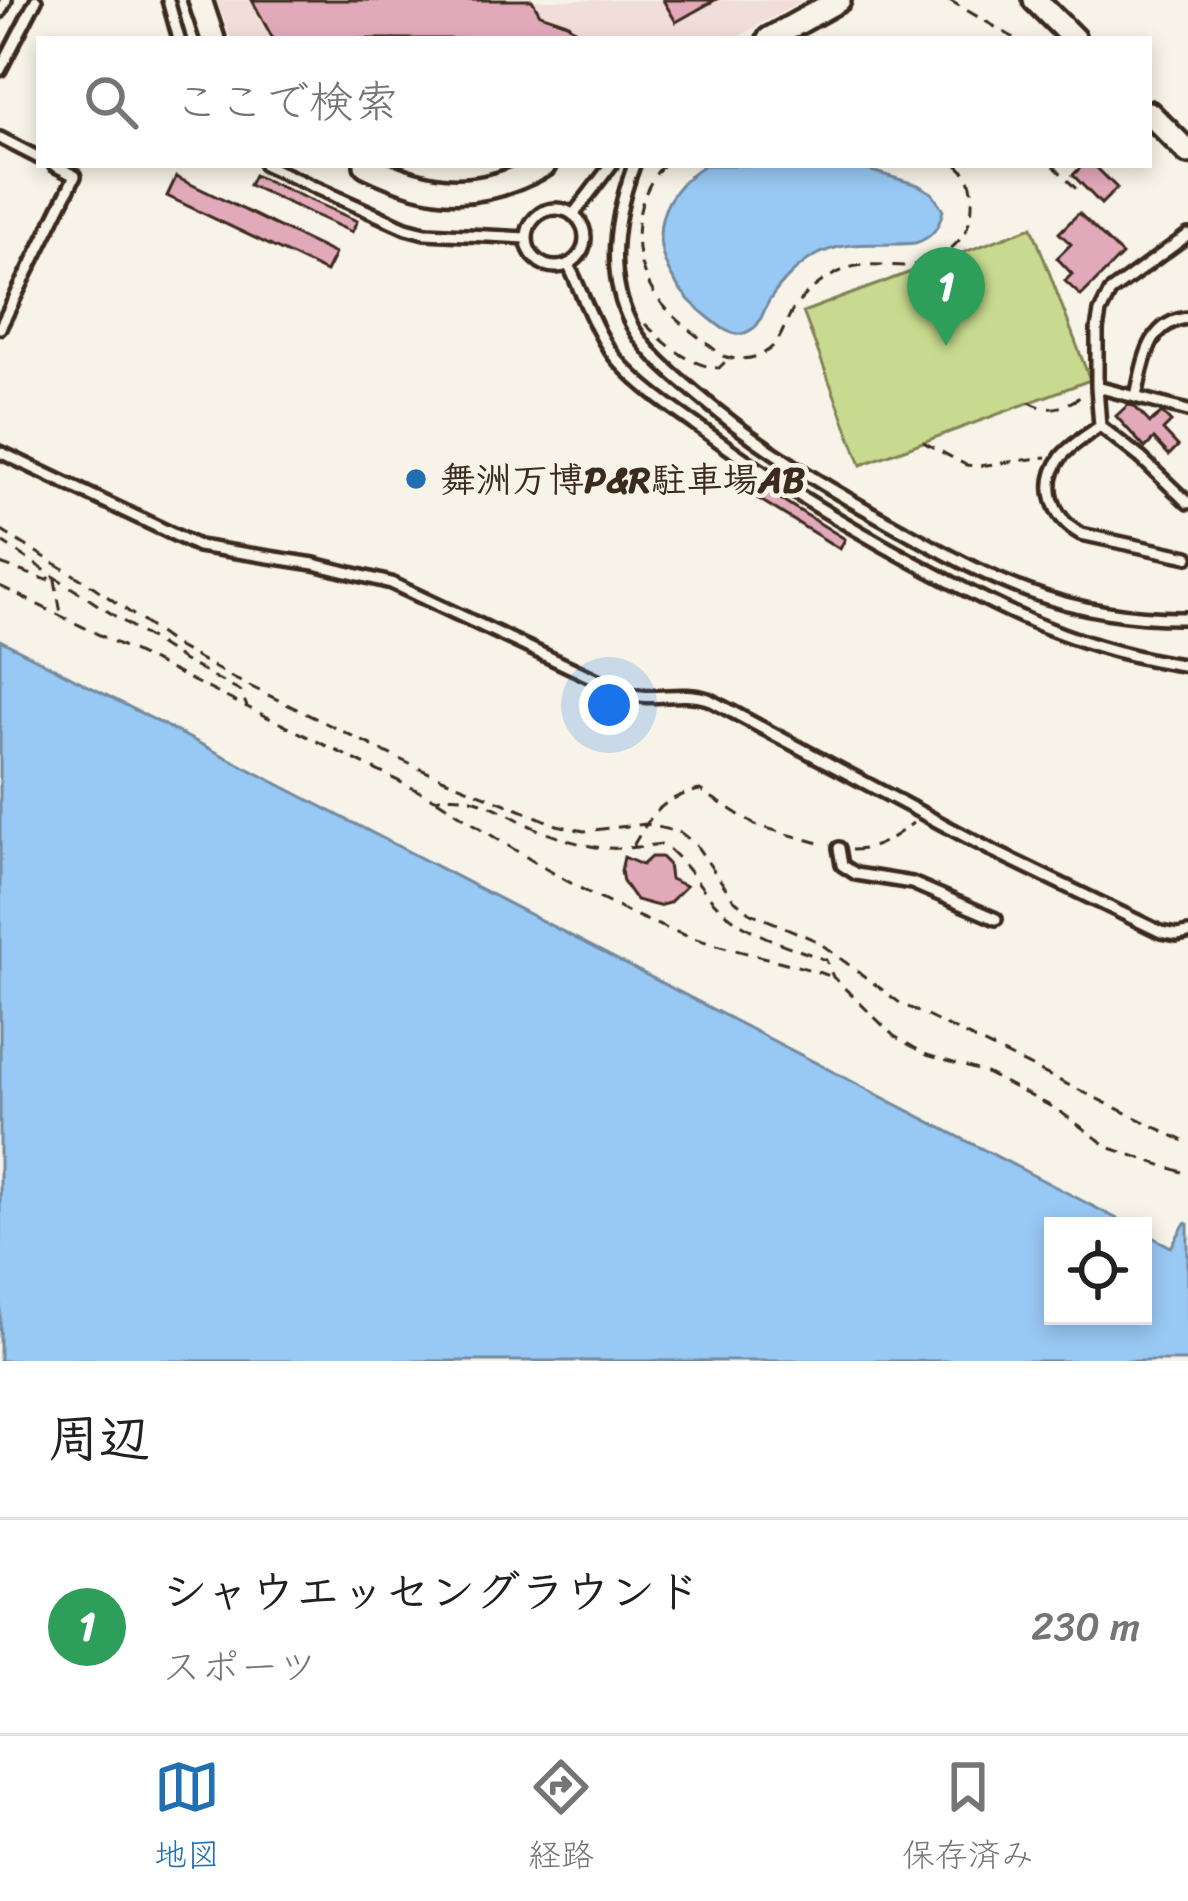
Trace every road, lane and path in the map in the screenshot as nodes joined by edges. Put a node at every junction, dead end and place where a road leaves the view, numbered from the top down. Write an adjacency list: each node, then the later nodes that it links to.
1 (36, 0): 12 (lane)
2 (168, 0): 7 (lane)
3 (200, 0): 8 (street)
4 (839, 0): 9 (street)
5 (949, 0): 10 (path)
6 (1035, 0): 11 (street)
7 (178, 36)
8 (212, 36)
9 (775, 36)
10 (1011, 36)
11 (1071, 36)
12 (0, 70)
13 (1152, 116): 15 (street)
14 (0, 138): 16 (lane)
15 (1188, 152)
16 (36, 156)
17 (60, 168): 33 (lane)
18 (272, 168): 29 (lane)
19 (372, 168): 20 (street)
20 (538, 168)
21 (608, 168): 27 (lane)
22 (633, 168): 32 (lane)
23 (660, 168): 34 (path)
24 (961, 168): 34 (path)
25 (1056, 168): 26 (path)
26 (1082, 195)
27 (573, 214): 29 (lane); 30 (lane)
28 (1188, 235): 35 (lane)
29 (527, 238): 30 (lane)
30 (568, 264): 52 (lane)
31 (1188, 318): 36 (lane)
32 (629, 320): 34 (path); 51 (lane)
33 (0, 328)
34 (723, 356)
35 (1097, 387): 36 (lane); 37 (path); 39 (lane)
36 (1136, 396): 38 (lane)
37 (1029, 402)
38 (1188, 411)
39 (1100, 426): 42 (lane); 43 (lane)
40 (923, 442): 42 (path)
41 (0, 452): 60 (lane)
42 (1062, 454): 46 (lane)
43 (1188, 503)
44 (0, 530): 56 (path)
45 (0, 541): 48 (path)
46 (1188, 557)
47 (0, 564): 48 (path)
48 (54, 574): 50 (path); 53 (path)
49 (0, 586): 50 (path)
50 (61, 616): 53 (path)
51 (1188, 618)
52 (1188, 666)
53 (248, 707): 54 (path)
54 (435, 799): 57 (path); 61 (path)
55 (913, 823): 58 (path)
56 (646, 824): 57 (path); 58 (path); 62 (path)
57 (632, 847): 61 (path)
58 (839, 848): 59 (lane)
59 (996, 920)
60 (1188, 932)
61 (833, 977): 63 (path)
62 (1188, 1144)
63 (1188, 1174)

